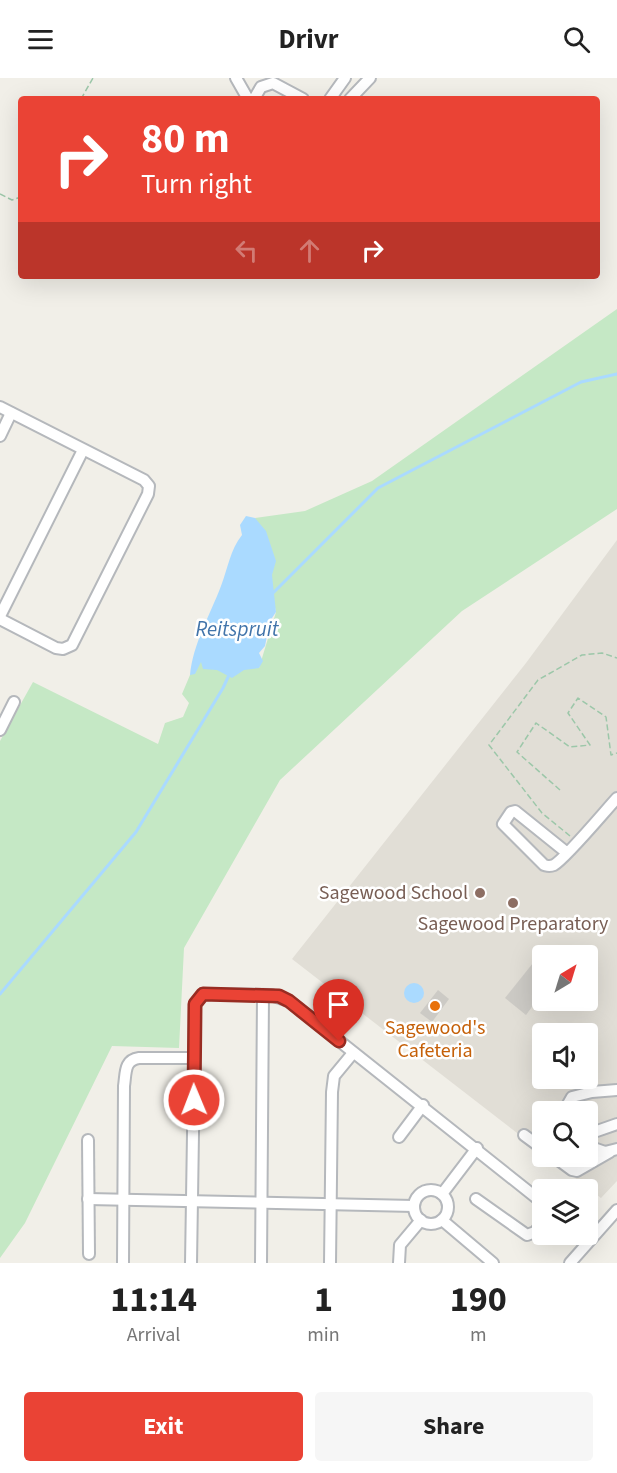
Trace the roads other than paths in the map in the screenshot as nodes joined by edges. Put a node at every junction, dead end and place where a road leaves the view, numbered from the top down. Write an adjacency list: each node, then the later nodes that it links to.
1 (236, 78): 5 (street)
2 (345, 78): 8 (street)
3 (370, 78): 9 (street)
4 (272, 81): 6 (street); 7 (street)
5 (246, 96)
6 (256, 96)
7 (298, 96)
8 (332, 96)
9 (353, 96)
10 (0, 407): 11 (street)
11 (12, 413): 12 (street); 13 (street)
12 (0, 436)
13 (83, 450): 14 (street); 14 (street)
14 (0, 618)
15 (14, 702): 16 (street)
16 (0, 730)
17 (617, 798): 18 (street)
18 (566, 852): 18 (street)
19 (263, 995): 20 (street); 21 (street); 43 (street)
20 (353, 1053): 24 (street); 44 (street)
21 (193, 1058): 40 (street); 42 (street)
22 (617, 1090): 23 (street)
23 (570, 1101)
24 (423, 1105): 28 (street); 31 (street)
25 (617, 1124): 26 (street)
26 (598, 1131)
27 (524, 1135): 30 (street)
28 (399, 1137)
29 (88, 1140): 39 (street)
30 (532, 1141)
31 (477, 1148): 37 (street); 38 (street)
32 (598, 1151): 33 (street)
33 (614, 1151): 34 (street)
34 (598, 1160)
35 (568, 1167): 36 (street)
36 (584, 1167)
37 (442, 1194): 45 (street); 48 (street)
38 (532, 1194)
39 (88, 1199): 40 (street); 50 (street)
40 (124, 1199): 42 (street); 51 (street)
41 (476, 1199): 49 (street)
42 (191, 1201): 43 (street); 52 (street)
43 (261, 1202): 44 (street); 53 (street)
44 (330, 1203): 45 (street); 54 (street)
45 (414, 1206): 47 (street)
46 (617, 1210): 57 (street)
47 (421, 1220): 48 (street); 55 (street)
48 (441, 1220): 56 (street)
49 (532, 1233)
50 (89, 1254)
51 (123, 1263)
52 (191, 1263)
53 (261, 1263)
54 (330, 1263)
55 (399, 1263)
56 (493, 1263)
57 (570, 1263)

